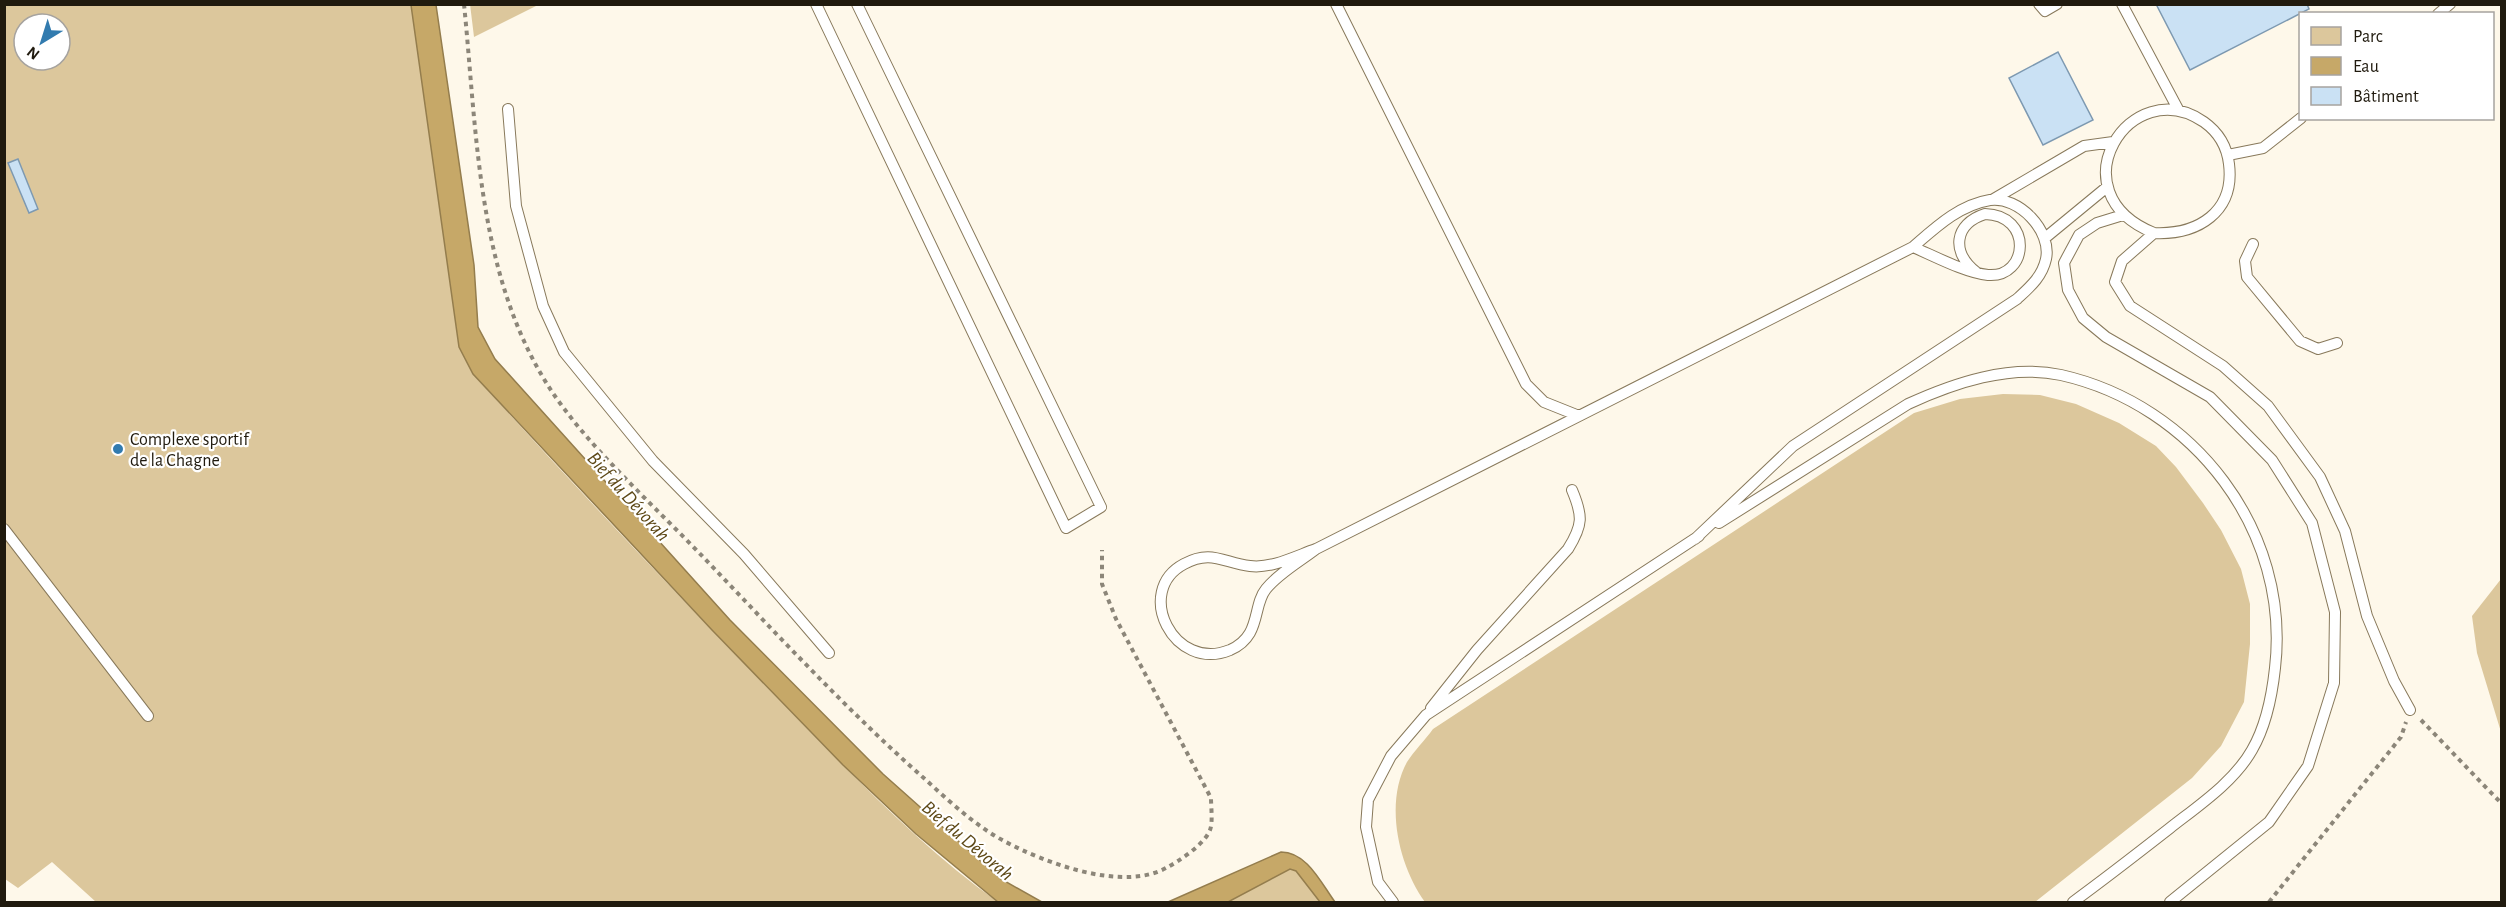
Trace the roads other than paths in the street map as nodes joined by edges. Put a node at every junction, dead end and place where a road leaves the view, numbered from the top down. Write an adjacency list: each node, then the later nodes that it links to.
1 (816, 4): 2 (lane)
2 (857, 4)
3 (1336, 4): 21 (lane)
4 (2039, 4): 5 (lane)
5 (2057, 4)
6 (2122, 4): 8 (lane)
7 (508, 109): 26 (lane)
8 (2179, 111): 10 (lane); 11 (lane)
9 (2299, 120): 11 (lane)
10 (2114, 142): 12 (lane); 13 (lane)
11 (2228, 154): 15 (lane)
12 (2107, 187): 14 (lane); 16 (lane)
13 (1992, 200): 16 (lane); 18 (lane)
14 (2123, 215): 15 (lane); 32 (lane)
15 (2154, 233): 27 (lane)
16 (2045, 238): 24 (lane)
17 (2253, 244): 20 (lane)
18 (1913, 248): 19 (lane); 21 (lane)
19 (1976, 272): 19 (lane)
20 (2337, 343)
21 (1580, 416): 25 (lane)
22 (1572, 490): 28 (lane)
23 (4, 529): 29 (lane)
24 (1695, 538): 28 (lane); 31 (lane)
25 (1316, 549): 25 (lane)
26 (829, 653)
27 (2410, 710)
28 (1426, 715): 30 (lane)
29 (148, 716)
30 (1393, 903)
31 (2073, 903)
32 (2170, 903)

